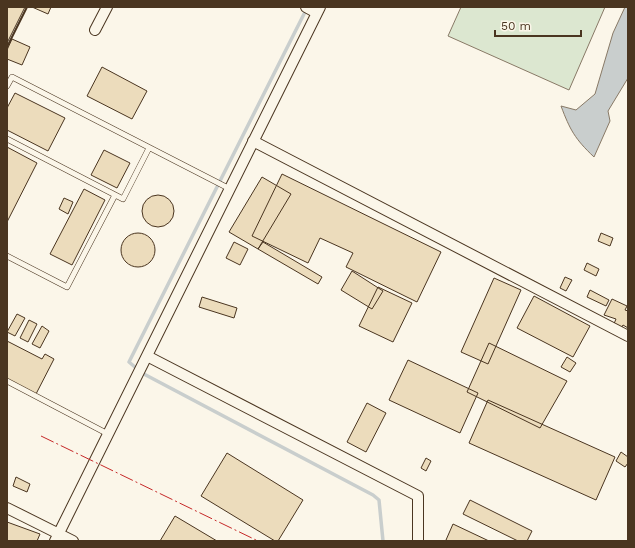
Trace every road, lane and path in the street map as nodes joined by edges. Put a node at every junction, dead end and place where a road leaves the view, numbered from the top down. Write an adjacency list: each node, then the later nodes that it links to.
1 (107, 7): 4 (street)
2 (306, 7): 3 (street)
3 (319, 10): 7 (street)
4 (95, 30)
5 (7, 86): 8 (lane)
6 (7, 139): 10 (lane)
7 (253, 141): 9 (street); 12 (street)
8 (149, 148): 9 (lane); 10 (lane)
9 (230, 189): 13 (street)
10 (115, 195): 11 (lane)
11 (7, 256)
12 (628, 336)
13 (147, 356): 15 (street); 19 (street)
14 (7, 381): 15 (lane)
15 (108, 434): 17 (street)
16 (7, 508): 17 (street)
17 (57, 537): 18 (street)
18 (73, 541)
19 (418, 541)

